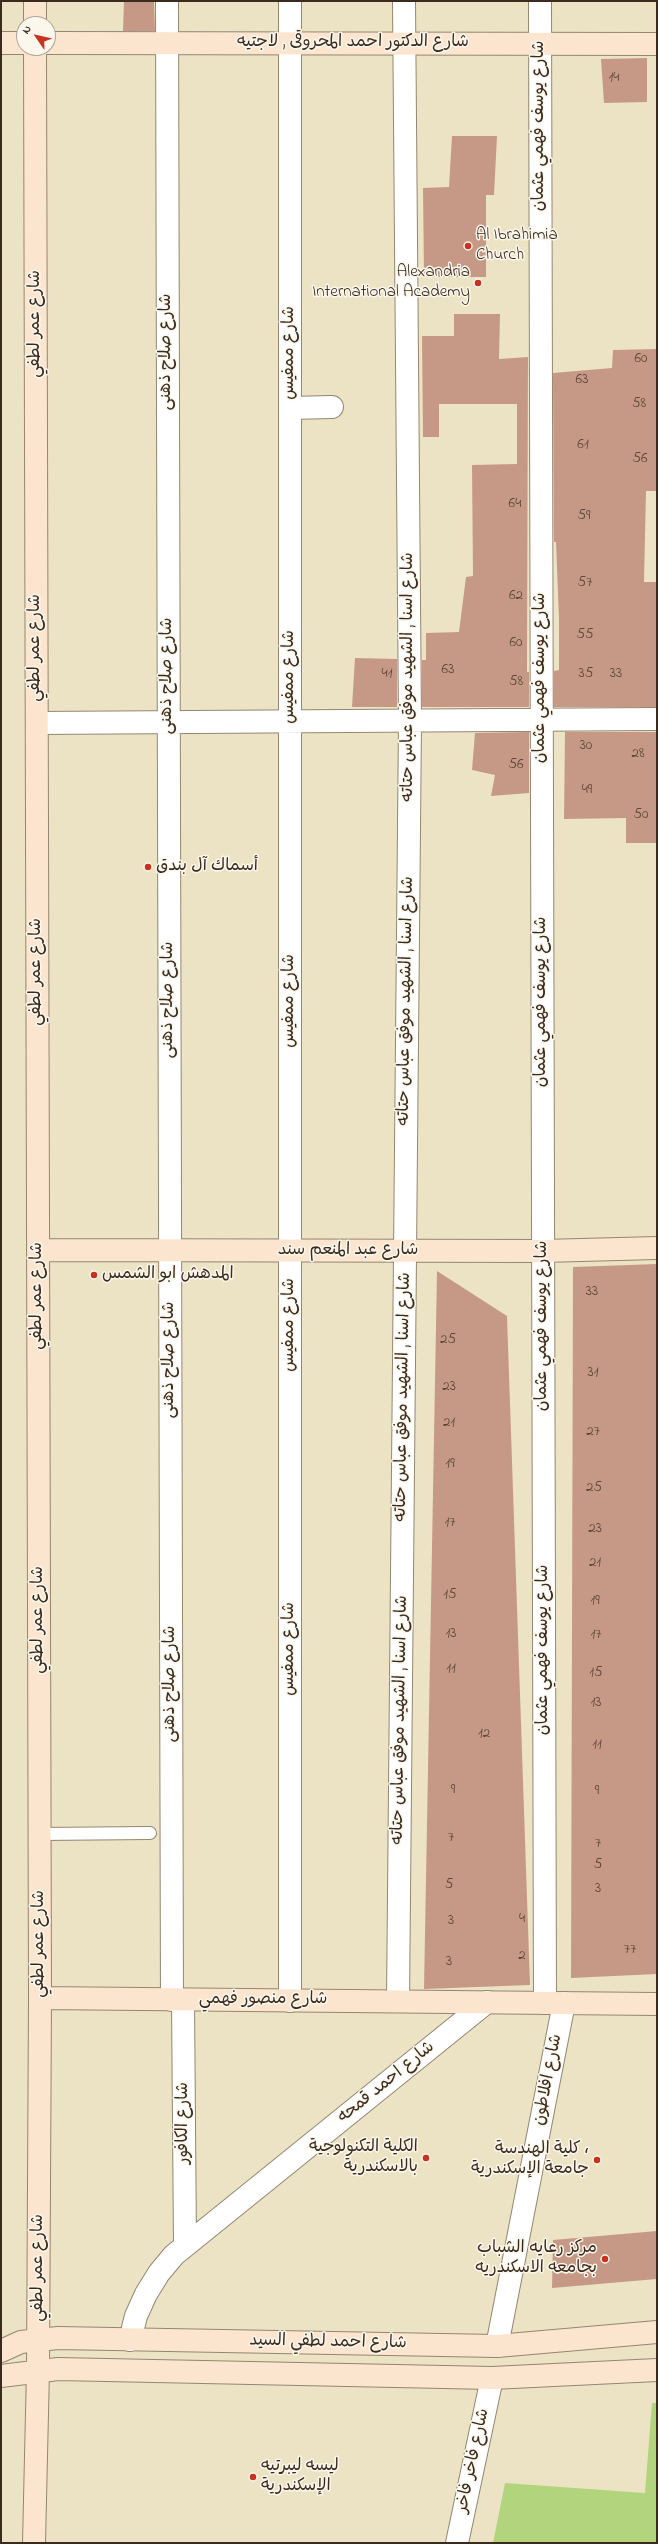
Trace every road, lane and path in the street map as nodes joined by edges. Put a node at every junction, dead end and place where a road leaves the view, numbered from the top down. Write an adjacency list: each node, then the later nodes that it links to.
1 (35, 1): 6 (street)
2 (167, 1): 9 (street, شارع صلاح ذهنى)
3 (290, 1): 10 (street, شارع ممفيس)
4 (404, 1): 11 (street, شارع اسنا , الشهيد موفق عباس حتاته)
5 (540, 1): 12 (street, شارع يوسف فهمي عثمان)
6 (35, 16)
7 (16, 43): 13 (street)
8 (56, 43): 9 (street, شارع الدكتور احمد المحروقى , لاجتيه)
9 (167, 43): 10 (street, شارع الدكتور احمد المحروقى , لاجتيه); 22 (street, شارع صلاح ذهنى)
10 (290, 43): 11 (street, شارع الدكتور احمد المحروقى , لاجتيه); 17 (street, شارع ممفيس)
11 (404, 43): 12 (street, شارع الدكتور احمد المحروقى , لاجتيه); 19 (street, شارع اسنا , الشهيد موفق عباس حتاته)
12 (540, 43): 14 (street, شارع الدكتور احمد المحروقى , لاجتيه); 20 (street, شارع يوسف فهمي عثمان)
13 (1, 44)
14 (657, 44)
15 (35, 56): 23 (street, شارع عمر لطفي)
16 (332, 407): 17 (street)
17 (290, 408): 21 (street, شارع ممفيس)
18 (657, 719): 20 (street)
19 (410, 720): 20 (street); 21 (street); 29 (street, شارع اسنا , الشهيد موفق عباس حتاته)
20 (542, 720): 27 (street, شارع يوسف فهمي عثمان)
21 (290, 721): 22 (street); 28 (street, شارع ممفيس)
22 (168, 722): 23 (street); 26 (street, شارع صلاح ذهنى)
23 (37, 723): 25 (street, شارع عمر لطفي)
24 (657, 1248): 27 (street, شارع عبد المنعم سند)
25 (38, 1250): 26 (street, شارع عبد المنعم سند); 31 (street, شارع عمر لطفي)
26 (170, 1250): 28 (street, شارع عبد المنعم سند); 33 (street, شارع صلاح ذهنى)
27 (543, 1251): 29 (street, شارع عبد المنعم سند); 37 (street, شارع يوسف فهمي عثمان)
28 (290, 1252): 29 (street, شارع عبد المنعم سند); 35 (street, شارع ممفيس)
29 (405, 1252): 34 (street, شارع اسنا , الشهيد موفق عباس حتاته)
30 (150, 1833): 31 (lane)
31 (40, 1834): 32 (street, شارع عمر لطفي)
32 (40, 1998): 33 (street, شارع منصور فهمي); 42 (street, شارع عمر لطفي)
33 (177, 2000): 35 (street, شارع منصور فهمي); 39 (street, شارع الكافور)
34 (398, 2000): 35 (street, شارع منصور فهمي); 36 (street, شارع منصور فهمي)
35 (290, 2001)
36 (487, 2002): 37 (street); 39 (street, شارع احمد قمحه)
37 (554, 2003): 38 (street); 43 (street, شارع افلاطون)
38 (657, 2004)
39 (184, 2246): 41 (street, شارع احمد قمحه)
40 (657, 2332): 43 (street, شارع احمد لطفي السيد)
41 (130, 2340): 42 (street, شارع احمد لطفي السيد); 43 (street, شارع احمد لطفي السيد)
42 (29, 2341): 44 (street, شارع احمد لطفي السيد); 46 (street, شارع عمر لطفي)
43 (497, 2346): 48 (street)
44 (1, 2351)
45 (657, 2370): 48 (street, شارع احمد لطفي السيد)
46 (32, 2372): 47 (street, شارع احمد لطفي السيد); 48 (street, شارع احمد لطفي السيد); 49 (street, شارع عمر لطفي)
47 (1, 2376)
48 (492, 2378): 50 (street, شارع فاخر فاخر)
49 (34, 2543)
50 (457, 2543)

